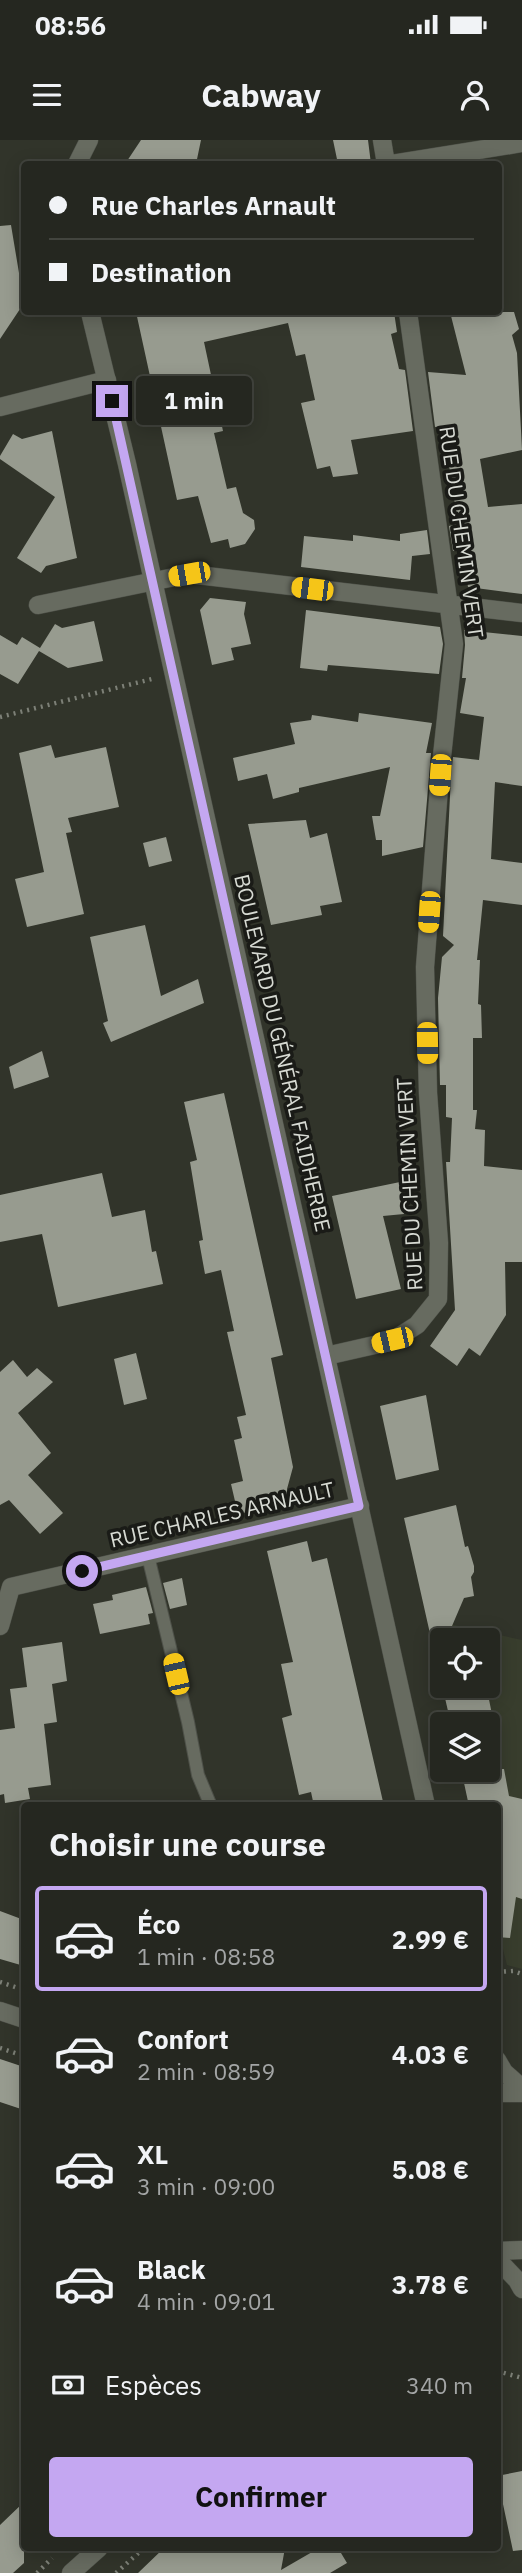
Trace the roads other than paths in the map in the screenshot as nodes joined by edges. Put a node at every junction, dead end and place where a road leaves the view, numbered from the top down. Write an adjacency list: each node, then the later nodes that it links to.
1 (382, 140): 5 (street)
2 (87, 141): 4 (street)
3 (522, 143): 6 (street)
4 (78, 161)
5 (386, 161)
6 (411, 161)
7 (91, 315): 9 (street, BOULEVARD DU GÉNÉRAL FAIDHERBE)
8 (408, 315): 12 (street, RUE DU CHEMIN VERT)
9 (107, 380): 10 (street); 11 (street, BOULEVARD DU GÉNÉRAL FAIDHERBE)
10 (0, 407)
11 (152, 580): 12 (street); 13 (street); 15 (street, BOULEVARD DU GÉNÉRAL FAIDHERBE)
12 (450, 604): 14 (street); 15 (street, RUE DU CHEMIN VERT)
13 (38, 606)
14 (522, 613)
15 (326, 1356): 16 (street, BOULEVARD DU GÉNÉRAL FAIDHERBE)
16 (359, 1506): 17 (street, RUE CHARLES ARNAULT); 21 (street, BOULEVARD DU GÉNÉRAL FAIDHERBE)
17 (148, 1556): 18 (street, RUE CHARLES ARNAULT); 20 (lane)
18 (6, 1580): 19 (street, RUE CHARLES ARNAULT)
19 (0, 1626)
20 (209, 1802)
21 (425, 1802)
22 (0, 2011): 23 (street)
23 (21, 2018)
24 (501, 2067): 25 (street)
25 (522, 2088)
26 (501, 2093): 27 (street)
27 (522, 2093)
28 (501, 2250): 29 (street)
29 (522, 2250)
30 (501, 2263): 31 (street)
31 (522, 2289)
32 (96, 2551): 33 (street)
33 (71, 2573)

